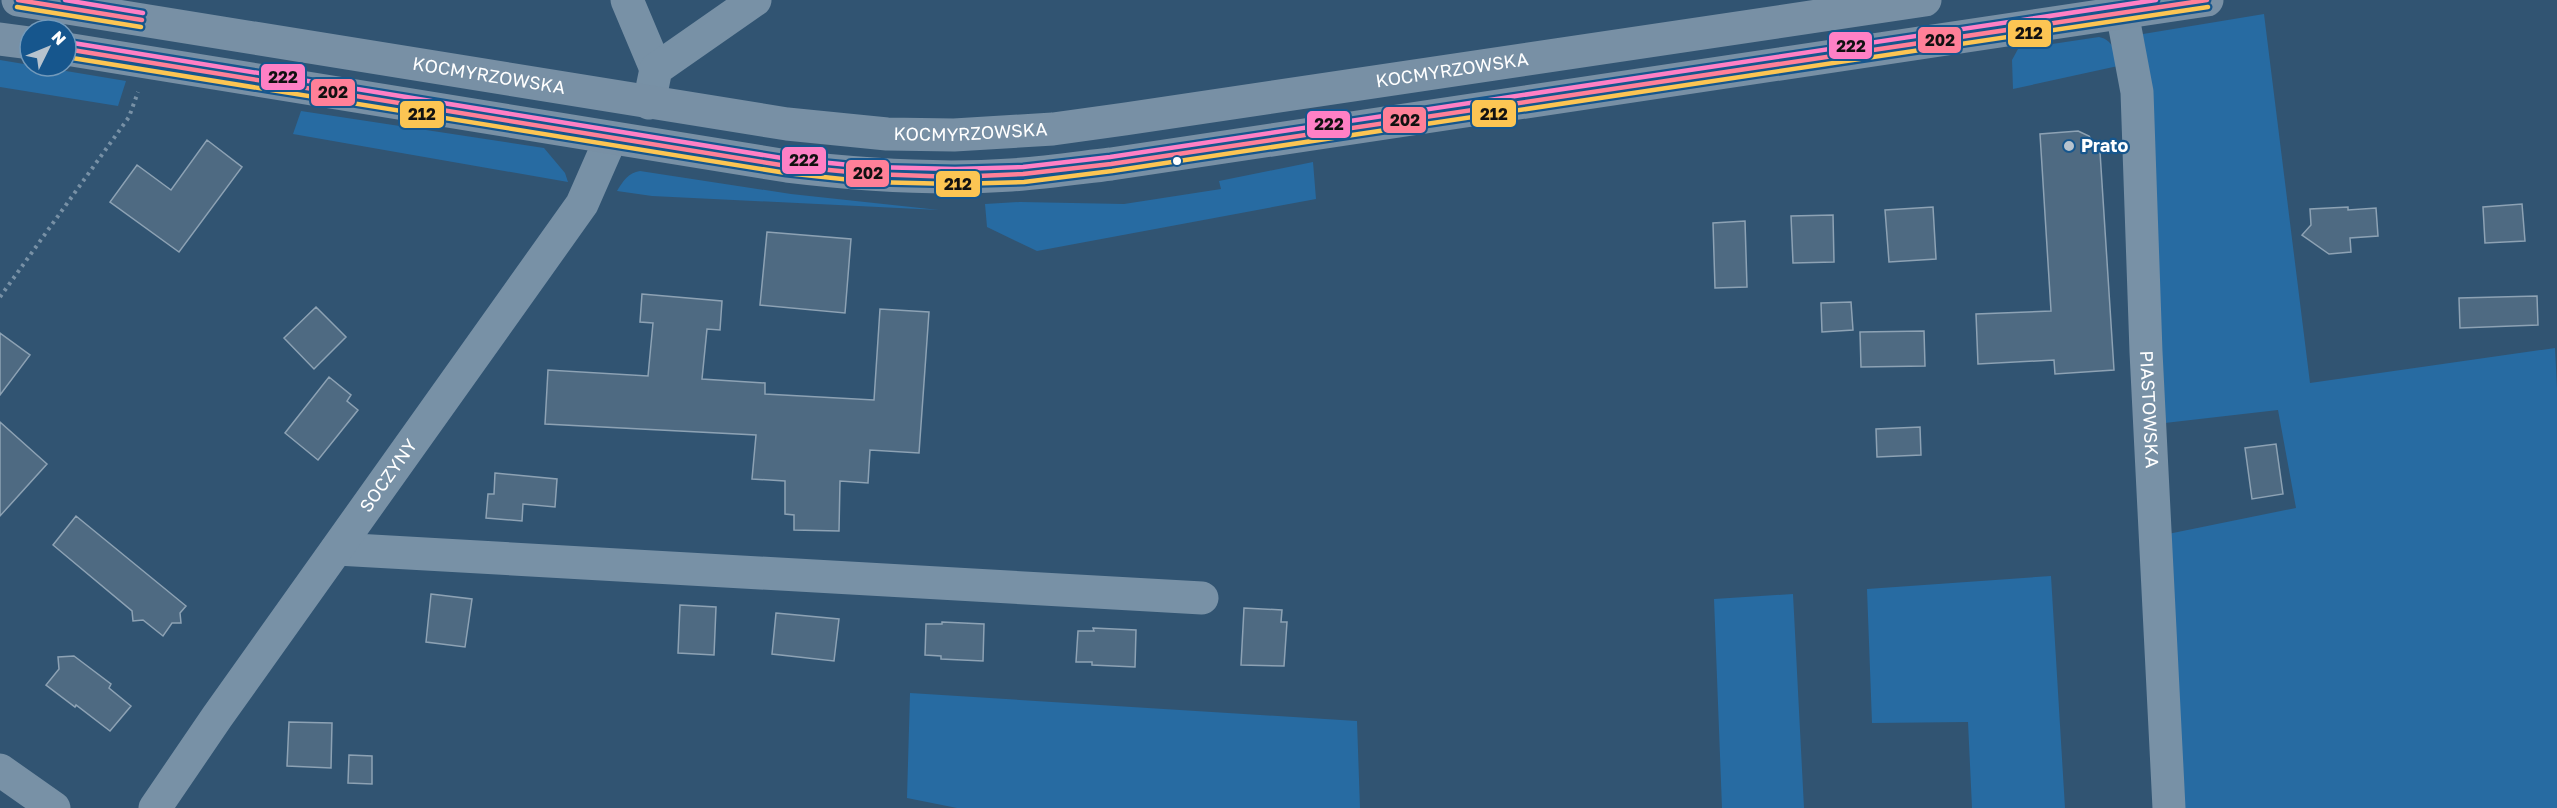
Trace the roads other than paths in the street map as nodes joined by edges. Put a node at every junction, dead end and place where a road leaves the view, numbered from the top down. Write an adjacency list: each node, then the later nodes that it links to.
1 (18, 0): 11 (main road, KOCMYRZOWSKA)
2 (627, 0): 10 (street)
3 (755, 0): 10 (street)
4 (1925, 0): 11 (main road, KOCMYRZOWSKA)
5 (2207, 0): 6 (main road)
6 (2122, 12): 12 (main road); 18 (street, PIASTOWSKA)
7 (0, 39): 8 (main road)
8 (18, 42)
9 (78, 51): 12 (main road)
10 (656, 69): 11 (street)
11 (649, 103)
12 (611, 138): 13 (street, SOCZYNY)
13 (337, 549): 14 (street); 17 (street, SOCZYNY)
14 (1202, 598)
15 (0, 770): 16 (street)
16 (54, 808)
17 (155, 808)
18 (2169, 808)

